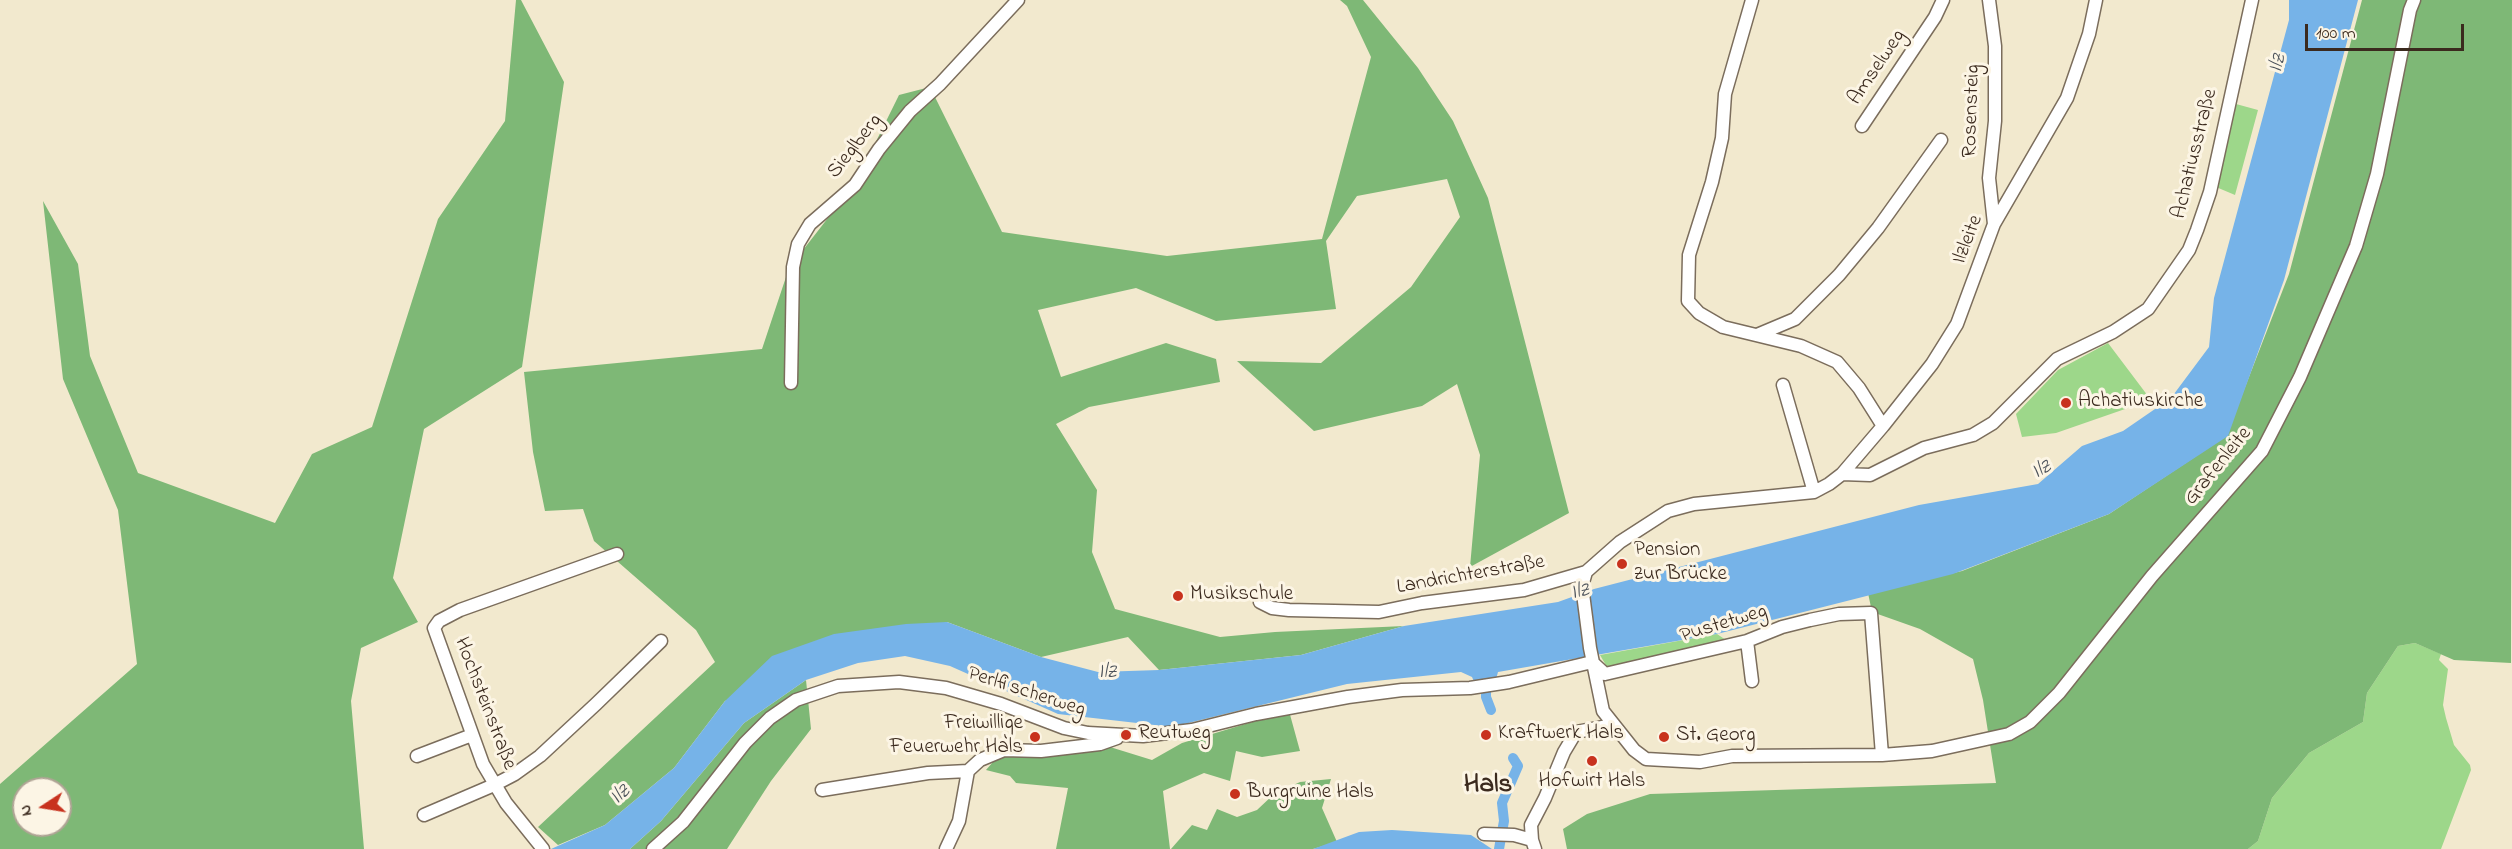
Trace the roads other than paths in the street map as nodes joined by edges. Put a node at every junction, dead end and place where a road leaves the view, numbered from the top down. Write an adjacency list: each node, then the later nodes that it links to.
1 (1018, 0): 12 (street, Sieglberg)
2 (1752, 0): 11 (street)
3 (1943, 0): 8 (street, Amselweg)
4 (1989, 0): 10 (street, Rosensteig)
5 (2097, 0): 10 (street, Ilzleite)
6 (2252, 0): 15 (street, Achatiusstraße)
7 (2412, 5): 27 (street, Grafenleite)
8 (1862, 126)
9 (1941, 140): 11 (street)
10 (1994, 224): 14 (street, Ilzleite)
11 (1757, 335): 14 (street)
12 (792, 382)
13 (1783, 385): 16 (street)
14 (1884, 426): 15 (street, Ilzleite)
15 (1842, 474): 16 (street, Landrichterstraße)
16 (1814, 492): 18 (street, Landrichterstraße)
17 (617, 554): 25 (street, Hochsteinstraße)
18 (1586, 572): 19 (street, Landrichterstraße); 22 (street, Grafenleite)
19 (1260, 602)
20 (661, 641): 30 (street)
21 (1747, 641): 22 (street, Pustetweg); 23 (street); 27 (street, Pustetweg)
22 (1592, 662): 24 (street, Grafenleite); 26 (street, Perlfischerweg)
23 (1752, 681)
24 (1613, 725): 27 (street, Grafenleite); 34 (street)
25 (472, 735): 28 (street); 30 (street, Hochsteinstraße)
26 (1126, 735): 29 (street); 36 (street, Perlfischerweg)
27 (1882, 755)
28 (417, 756)
29 (968, 771): 31 (street); 37 (street)
30 (494, 785): 32 (street); 35 (street, Hochsteinstraße)
31 (822, 790)
32 (424, 815)
33 (1489, 834): 34 (street)
34 (1534, 845)
35 (543, 849)
36 (653, 849)
37 (946, 849)

